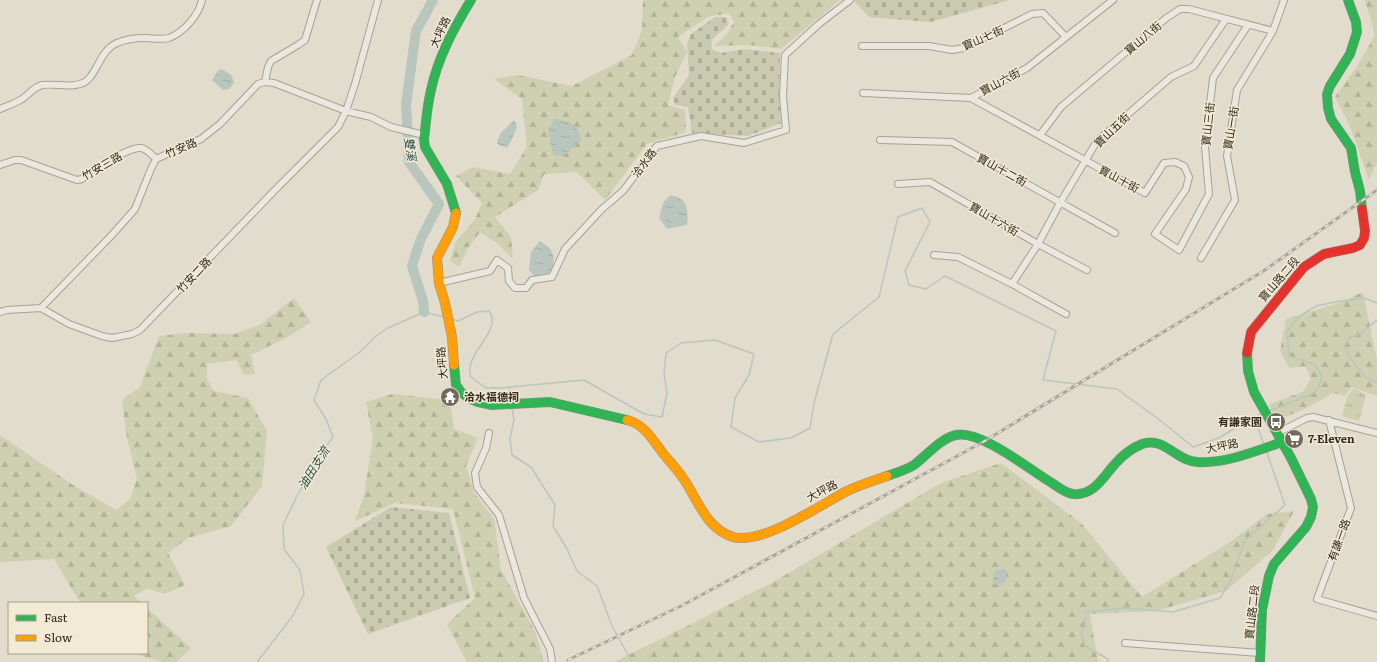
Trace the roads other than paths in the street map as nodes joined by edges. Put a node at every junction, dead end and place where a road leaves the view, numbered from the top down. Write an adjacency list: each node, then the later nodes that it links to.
1 (202, 0): 17 (street)
2 (317, 0): 14 (street)
3 (378, 0): 18 (street, 竹安二路)
4 (471, 0): 19 (street, 大坪路)
5 (850, 0): 33 (street, 洽水路)
6 (1113, 0): 12 (street, 寶山六街)
7 (1284, 0): 11 (street, 寶山一街)
8 (1348, 0): 40 (street, 寶山路二段)
9 (1226, 19): 10 (street, 寶山八街); 20 (street, 寶山八街); 23 (street, 寶山五街)
10 (1248, 25): 11 (street, 寶山八街); 29 (street, 寶山三街)
11 (1273, 31): 31 (street, 寶山一街)
12 (1066, 37): 13 (street, 寶山七街); 16 (street, 寶山六街)
13 (862, 46)
14 (265, 82): 18 (street); 22 (street, 竹安路)
15 (863, 93): 16 (street, 寶山六街)
16 (971, 98): 20 (street, 寶山十街)
17 (0, 109)
18 (346, 111): 19 (street); 35 (street, 竹安二路)
19 (424, 135): 33 (street, 大坪路)
20 (1040, 135): 23 (street, 寶山十街)
21 (880, 140): 26 (street, 寶山十二街)
22 (156, 158): 24 (street, 竹安三路); 35 (street, 竹安路)
23 (1085, 161): 26 (street, 寶山五街); 29 (street, 寶山十街)
24 (0, 165)
25 (898, 184): 28 (street, 寶山十六街)
26 (1060, 203): 27 (street, 寶山十二街); 28 (street, 寶山五街)
27 (1115, 233)
28 (1038, 244): 32 (street, 寶山十六街); 34 (street, 寶山五街)
29 (1179, 250)
30 (934, 255): 34 (street)
31 (1202, 258)
32 (1087, 270)
33 (439, 283): 42 (street, 大坪路)
34 (1012, 284): 37 (street)
35 (41, 308): 36 (street)
36 (0, 312)
37 (1066, 314)
38 (1329, 420): 40 (street); 41 (street); 43 (street, 有謙一路)
39 (489, 433): 46 (street)
40 (1277, 433): 42 (street, 寶山路二段)
41 (1377, 433)
42 (1282, 442): 45 (street, 寶山路二段)
43 (1377, 616)
44 (1125, 643): 45 (street)
45 (1260, 658)
46 (552, 662)

